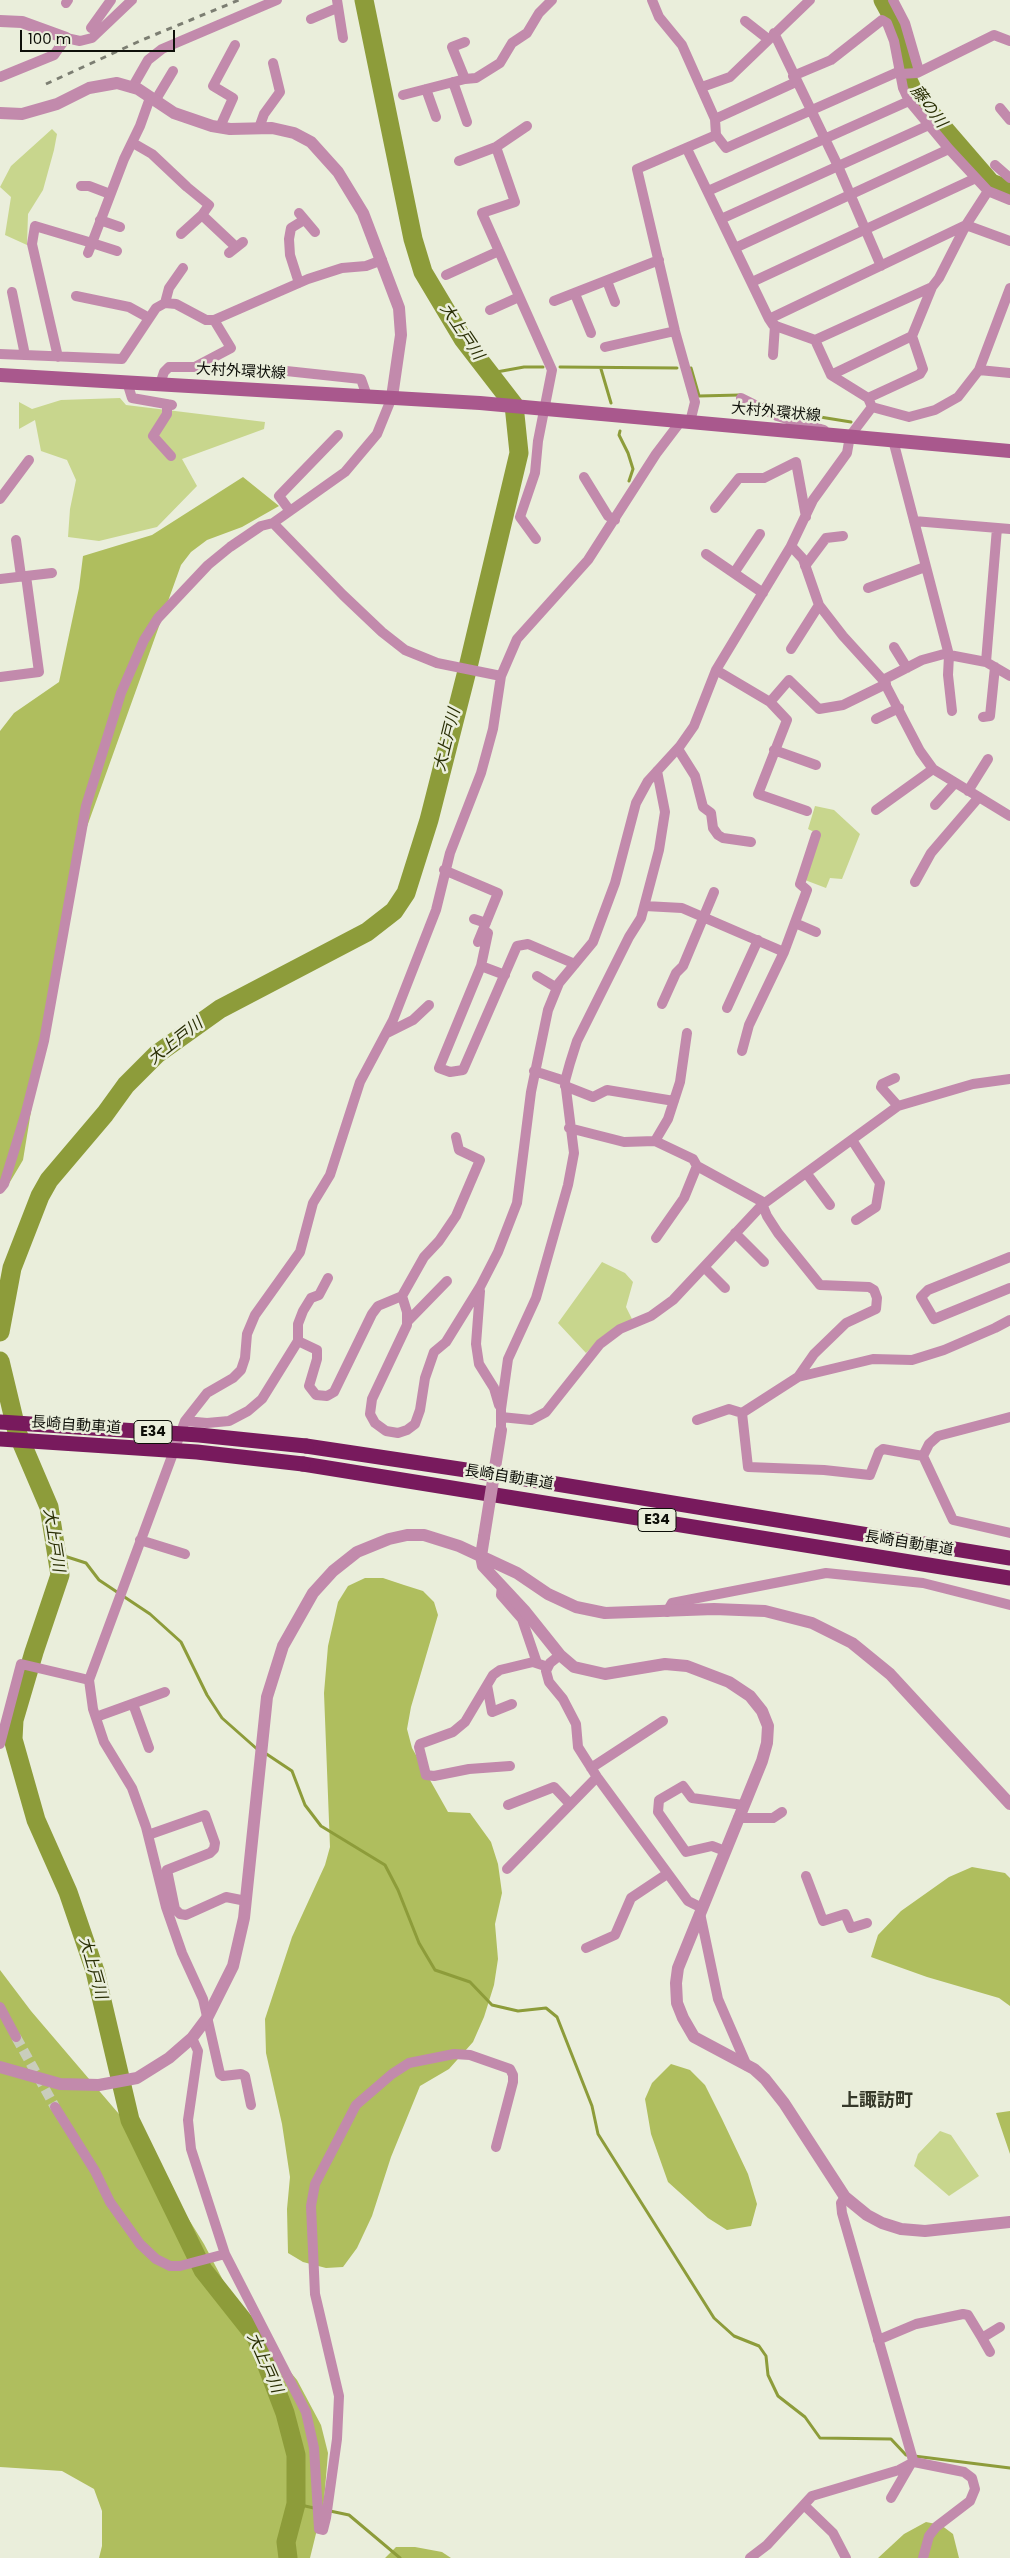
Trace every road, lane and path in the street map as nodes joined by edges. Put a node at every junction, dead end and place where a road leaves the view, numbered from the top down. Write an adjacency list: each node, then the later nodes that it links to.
1 (111, 0): 12 (street)
2 (132, 0): 12 (street)
3 (276, 0): 28 (street)
4 (552, 0): 24 (street)
5 (652, 0): 27 (street)
6 (810, 0): 13 (street)
7 (893, 0): 22 (street)
8 (337, 4): 9 (street); 15 (street)
9 (311, 19)
10 (0, 21): 14 (street)
11 (745, 21): 13 (street)
12 (91, 28): 14 (street)
13 (771, 36): 25 (street); 27 (street)
14 (66, 38): 23 (street)
15 (343, 38)
16 (1010, 41): 22 (street)
17 (465, 42): 24 (street)
18 (235, 45): 42 (street)
19 (273, 62): 43 (street)
20 (173, 71): 31 (street)
21 (900, 72): 22 (street); 25 (street); 32 (street); 34 (street)
22 (918, 72)
23 (0, 77)
24 (466, 79): 26 (street)
25 (794, 79): 34 (street); 37 (street)
26 (453, 82): 29 (street); 39 (street)
27 (702, 87): 37 (street)
28 (132, 88): 31 (street); 35 (street)
29 (426, 89): 30 (street); 36 (street)
30 (403, 95)
31 (153, 99): 42 (street); 46 (street)
32 (909, 101): 40 (street); 45 (street)
33 (1000, 108): 38 (street)
34 (811, 112): 44 (street); 45 (street)
35 (0, 113)
36 (436, 117)
37 (715, 119): 44 (street)
38 (1010, 120)
39 (467, 122)
40 (929, 125): 49 (street); 52 (street)
41 (527, 126): 47 (street)
42 (220, 127): 43 (street)
43 (259, 128): 75 (street)
44 (716, 135): 48 (street)
45 (824, 139): 52 (street); 56 (street)
46 (133, 143): 58 (street); 61 (street)
47 (496, 147): 50 (street); 74 (street)
48 (687, 149): 56 (street); 76 (street)
49 (949, 149): 53 (street); 59 (street)
50 (459, 161)
51 (995, 165): 54 (street)
52 (838, 166): 59 (street); 62 (street)
53 (976, 178): 57 (street); 66 (street)
54 (1010, 178)
55 (81, 186): 58 (street)
56 (708, 191): 62 (street)
57 (988, 191): 60 (street); 64 (street)
58 (110, 194): 63 (street)
59 (850, 195): 66 (street); 72 (street)
60 (1010, 200)
61 (202, 215): 68 (street); 70 (street)
62 (721, 219): 72 (street)
63 (100, 220): 65 (street); 71 (street)
64 (966, 225): 69 (street); 77 (street); 83 (street)
65 (120, 227)
66 (865, 230): 77 (street); 81 (street)
67 (315, 232): 82 (street)
68 (181, 234)
69 (1010, 241)
70 (236, 247)
71 (90, 248): 73 (street); 104 (street)
72 (735, 248): 81 (street)
73 (117, 250)
74 (499, 251): 79 (street); 88 (street)
75 (382, 260): 82 (street); 113 (street)
76 (659, 260): 80 (street); 96 (street)
77 (881, 266): 95 (street)
78 (183, 268): 91 (street)
79 (446, 275)
80 (607, 281): 86 (street); 90 (street)
81 (752, 282): 95 (street)
82 (299, 283): 94 (street)
83 (932, 287): 98 (street); 99 (street)
84 (1010, 288): 106 (street)
85 (12, 292): 102 (street)
86 (574, 294): 89 (street); 97 (street)
87 (76, 296): 93 (street)
88 (519, 298): 92 (street); 116 (street)
89 (554, 302)
90 (615, 302)
91 (165, 303): 93 (street); 94 (street)
92 (490, 310)
93 (148, 318): 104 (street)
94 (214, 320): 111 (street)
95 (772, 322): 99 (street); 103 (street)
96 (675, 331): 100 (street); 117 (street)
97 (591, 333)
98 (912, 336): 109 (street); 115 (street)
99 (815, 340): 109 (street)
100 (605, 347)
101 (0, 354): 102 (street)
102 (25, 355): 104 (street)
103 (773, 355)
104 (58, 357)
105 (277, 370): 112 (street)
106 (979, 370): 107 (street); 115 (street)
107 (1010, 373)
108 (0, 375): 110 (main road, 大村外環状線)
109 (831, 375): 115 (street)
110 (128, 382): 111 (main road, 大村外環状線); 122 (street)
111 (160, 384): 112 (main road, 大村外環状線)
112 (367, 396): 113 (main road, 大村外環状線)
113 (392, 397): 116 (main road, 大村外環状線); 127 (street)
114 (741, 398): 119 (street)
115 (870, 402): 119 (street)
116 (542, 410): 117 (main road, 大村外環状線); 136 (street)
117 (686, 422): 119 (main road, 大村外環状線); 129 (street)
118 (338, 435): 127 (street)
119 (850, 436): 120 (main road, 大村外環状線); 128 (street)
120 (893, 440): 121 (main road, 大村外環状線); 130 (street)
121 (1010, 451)
122 (171, 456)
123 (29, 460): 125 (street)
124 (584, 477): 129 (street)
125 (0, 499)
126 (715, 508): 128 (street)
127 (290, 511): 131 (street)
128 (806, 517): 138 (street)
129 (615, 520): 155 (street)
130 (914, 522): 132 (street); 141 (street)
131 (273, 523): 155 (street); 214 (street)
132 (996, 528): 133 (street); 152 (street)
133 (1010, 529)
134 (760, 534): 143 (street)
135 (843, 536): 140 (street)
136 (536, 539)
137 (16, 540): 144 (street)
138 (791, 546): 140 (street); 147 (street)
139 (706, 554): 143 (street)
140 (805, 566): 148 (street)
141 (925, 567): 146 (street); 151 (street)
142 (52, 573): 144 (street)
143 (734, 573): 147 (street)
144 (24, 576): 145 (street); 157 (street)
145 (0, 579)
146 (868, 588)
147 (763, 593): 154 (street)
148 (819, 605): 150 (street); 158 (street)
149 (894, 647): 153 (street)
150 (790, 649)
151 (949, 656): 152 (street); 153 (street); 161 (street)
152 (991, 664): 156 (street); 162 (street)
153 (907, 668): 158 (street)
154 (716, 670): 159 (street); 164 (street)
155 (501, 676): 179 (street)
156 (1010, 676)
157 (0, 678)
158 (884, 682): 159 (street); 160 (street)
159 (770, 702): 165 (street)
160 (899, 708): 163 (street); 168 (street)
161 (952, 711)
162 (983, 717)
163 (876, 719)
164 (678, 749): 169 (street); 178 (street)
165 (774, 750): 167 (street); 175 (street)
166 (988, 760): 171 (street)
167 (816, 765)
168 (933, 769): 170 (street); 174 (street)
169 (657, 772): 182 (street); 191 (street)
170 (955, 783): 171 (street); 173 (street)
171 (968, 790): 172 (street)
172 (979, 798): 176 (street); 180 (street)
173 (935, 805)
174 (876, 810)
175 (808, 811)
176 (1010, 816)
177 (816, 835): 185 (street)
178 (751, 842)
179 (444, 870): 186 (street); 199 (street)
180 (915, 882)
181 (714, 892): 183 (street)
182 (645, 906): 183 (street); 205 (street)
183 (705, 918): 188 (street); 196 (street)
184 (474, 919): 186 (street)
185 (795, 923): 187 (street); 190 (street)
186 (484, 927): 189 (street); 192 (street)
187 (816, 932)
188 (758, 940): 190 (street); 198 (street)
189 (478, 942)
190 (784, 952): 201 (street)
191 (575, 964): 193 (street); 195 (street)
192 (481, 966): 193 (street); 193 (street)
193 (505, 975)
194 (537, 976): 195 (street)
195 (557, 988): 202 (street)
196 (662, 1004)
197 (429, 1005): 199 (street)
198 (727, 1008)
199 (386, 1033): 237 (street)
200 (687, 1034): 206 (street)
201 (742, 1051)
202 (534, 1071): 205 (street); 225 (street)
203 (895, 1078): 207 (street)
204 (1010, 1079): 207 (street)
205 (565, 1084): 206 (street); 208 (street)
206 (674, 1101): 211 (street)
207 (898, 1106): 210 (street)
208 (569, 1128): 211 (street); 235 (street)
209 (456, 1137): 228 (street)
210 (852, 1140): 213 (street); 217 (street)
211 (655, 1141): 212 (street)
212 (697, 1166): 215 (street); 219 (street)
213 (807, 1174): 215 (street); 216 (street)
214 (0, 1189)
215 (762, 1205): 218 (street); 232 (street)
216 (830, 1205)
217 (856, 1220)
218 (735, 1234): 221 (street); 222 (street)
219 (656, 1238)
220 (1010, 1257): 227 (street)
221 (764, 1262)
222 (704, 1267): 226 (street); 235 (street)
223 (328, 1278): 231 (street)
224 (447, 1281): 230 (street)
225 (480, 1287): 230 (street); 235 (street)
226 (725, 1288)
227 (1010, 1288)
228 (402, 1296): 230 (street); 231 (street)
229 (1010, 1320): 232 (street)
230 (407, 1322)
231 (298, 1341): 237 (street)
232 (798, 1377): 233 (street)
233 (742, 1413): 236 (street); 240 (street)
234 (1010, 1417): 240 (street)
235 (501, 1419): 244 (street, bridge)
236 (696, 1420)
237 (185, 1421): 242 (street)
238 (0, 1422): 245 (highway, 長崎自動車道 / E34, bridge)
239 (0, 1439): 246 (highway, 長崎自動車道 / E34, bridge)
240 (923, 1456): 241 (street)
241 (1010, 1533)
242 (140, 1540): 243 (street); 253 (street)
243 (184, 1554)
244 (481, 1556): 247 (street); 249 (street); 275 (street)
245 (1010, 1558)
246 (1010, 1578)
247 (502, 1586): 250 (street); 251 (street)
248 (1010, 1606): 249 (street)
249 (667, 1612): 265 (street)
250 (560, 1656): 252 (street); 267 (street)
251 (537, 1664): 252 (street); 254 (street)
252 (548, 1667): 263 (street)
253 (90, 1680): 258 (street); 260 (street)
254 (487, 1685): 257 (street); 262 (street)
255 (165, 1692): 256 (street)
256 (133, 1704): 258 (street); 261 (street)
257 (512, 1704)
258 (96, 1718): 270 (street)
259 (663, 1721): 263 (street)
260 (0, 1744)
261 (149, 1748)
262 (510, 1766)
263 (594, 1773): 264 (street); 273 (street)
264 (570, 1804): 266 (street); 272 (street)
265 (1010, 1804)
266 (508, 1805)
267 (743, 1805): 269 (street); 271 (street)
268 (782, 1812): 269 (street)
269 (738, 1818): 271 (street)
270 (148, 1835): 275 (street); 280 (street)
271 (725, 1851): 276 (street)
272 (507, 1869)
273 (667, 1874): 276 (street); 278 (street)
274 (806, 1876): 277 (street)
275 (246, 1900): 280 (street)
276 (701, 1910): 283 (street); 283 (street)
277 (867, 1923)
278 (586, 1948)
279 (0, 2007): 281 (street)
280 (207, 2018): 282 (street); 285 (street)
281 (16, 2037)
282 (192, 2038): 284 (street); 290 (street)
283 (748, 2066): 288 (street)
284 (0, 2067)
285 (251, 2105)
286 (55, 2107): 290 (street)
287 (496, 2147): 290 (street)
288 (846, 2197): 289 (street); 293 (street)
289 (1010, 2222)
290 (220, 2254)
291 (1000, 2327): 292 (street)
292 (982, 2338): 293 (street); 294 (street)
293 (878, 2340): 295 (street)
294 (990, 2352)
295 (913, 2461): 296 (street); 297 (street); 300 (street)
296 (891, 2498)
297 (804, 2505): 298 (street); 299 (street)
298 (750, 2558)
299 (846, 2558)
300 (923, 2558)

